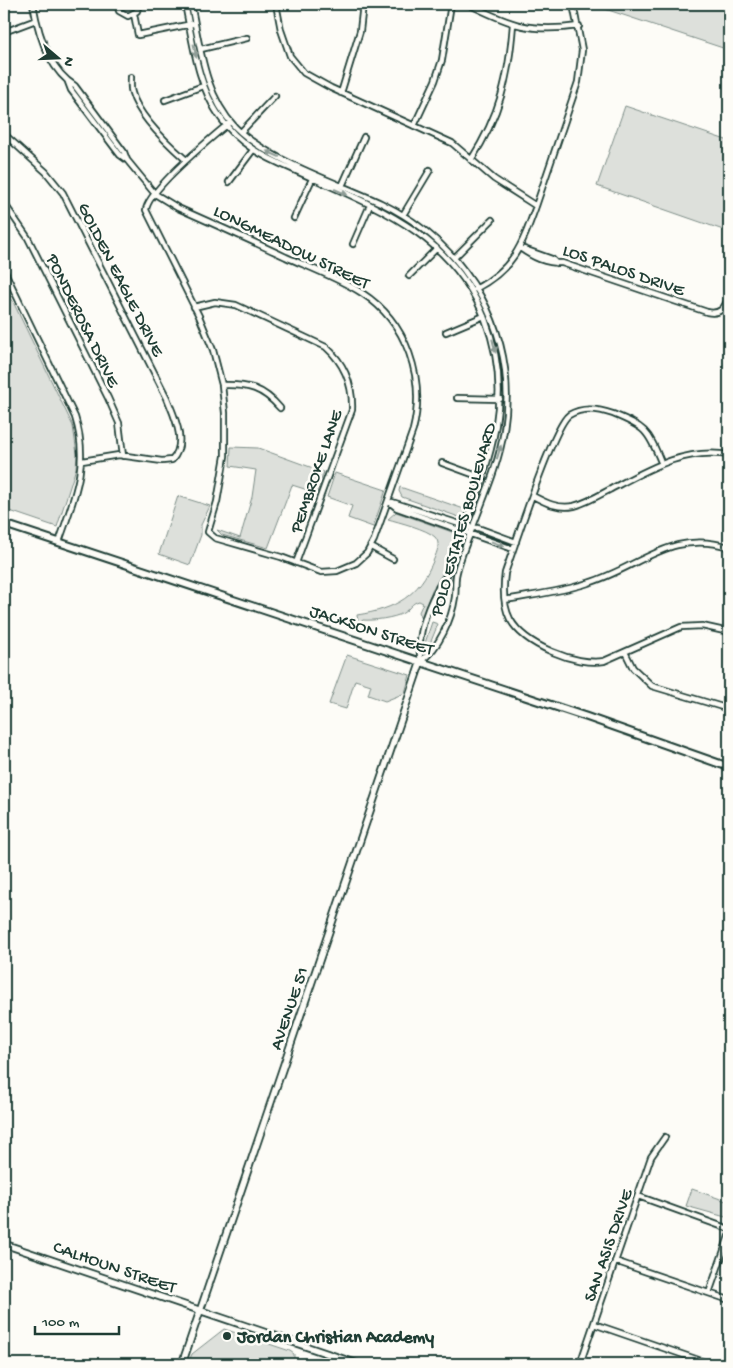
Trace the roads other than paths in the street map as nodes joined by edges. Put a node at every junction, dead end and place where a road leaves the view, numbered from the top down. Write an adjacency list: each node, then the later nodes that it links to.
1 (33, 4): 12 (street, LONGMEADOW STREET)
2 (117, 4): 11 (street)
3 (139, 4): 11 (street)
4 (185, 4): 15 (street, POLO ESTATES BOULEVARD)
5 (191, 4): 13 (street, POLO ESTATES BOULEVARD)
6 (276, 4): 22 (street)
7 (363, 4): 22 (street)
8 (451, 4): 27 (street)
9 (468, 4): 14 (street)
10 (573, 4): 16 (street)
11 (134, 14): 15 (street)
12 (36, 20): 17 (street); 38 (street, LONGMEADOW STREET)
13 (195, 23): 15 (street); 19 (street, POLO ESTATES BOULEVARD)
14 (513, 24): 16 (street); 33 (street)
15 (189, 25): 21 (street, POLO ESTATES BOULEVARD, one-way to 21)
16 (579, 26): 41 (street)
17 (4, 32)
18 (247, 38): 19 (street)
19 (201, 49): 25 (street, POLO ESTATES BOULEVARD)
20 (130, 77): 32 (street)
21 (201, 87): 24 (street); 26 (street, POLO ESTATES BOULEVARD)
22 (341, 93): 27 (street)
23 (275, 96): 28 (street)
24 (165, 100)
25 (230, 122): 26 (street); 28 (street, POLO ESTATES BOULEVARD)
26 (226, 126): 31 (street, POLO ESTATES BOULEVARD); 32 (street)
27 (414, 126): 33 (street)
28 (241, 132): 37 (street, POLO ESTATES BOULEVARD, one-way to 28)
29 (4, 134): 62 (street, GOLDEN EAGLE DRIVE)
30 (364, 137): 37 (street)
31 (253, 150): 35 (street, POLO ESTATES BOULEVARD); 36 (street)
32 (185, 160): 38 (street)
33 (471, 160): 41 (street)
34 (430, 170): 42 (street)
35 (312, 179): 40 (street, POLO ESTATES BOULEVARD, one-way to 40); 43 (street)
36 (229, 182)
37 (342, 186): 42 (street, POLO ESTATES BOULEVARD)
38 (155, 194): 54 (street); 68 (street, LONGMEADOW STREET)
39 (4, 203): 62 (street, PONDEROSA DRIVE)
40 (370, 205): 45 (street); 46 (street, POLO ESTATES BOULEVARD)
41 (536, 206): 47 (street)
42 (403, 215): 48 (street, POLO ESTATES BOULEVARD)
43 (294, 218)
44 (492, 220): 48 (street)
45 (353, 244)
46 (437, 248): 50 (street); 52 (street, POLO ESTATES BOULEVARD)
47 (520, 248): 51 (street); 53 (street, LOS PALOS DRIVE)
48 (455, 257): 51 (street, POLO ESTATES BOULEVARD)
49 (4, 270): 63 (street)
50 (409, 276)
51 (477, 288): 52 (street); 71 (street, POLO ESTATES BOULEVARD, one-way to 51)
52 (472, 291): 55 (street, POLO ESTATES BOULEVARD)
53 (729, 296)
54 (194, 306): 57 (street); 80 (street, PEMBROKE LANE)
55 (484, 316): 56 (street); 59 (street, POLO ESTATES BOULEVARD, one-way to 59)
56 (446, 332)
57 (222, 385): 60 (street); 80 (street)
58 (457, 398): 59 (street)
59 (500, 399): 66 (street, POLO ESTATES BOULEVARD)
60 (280, 408)
61 (729, 455): 64 (street)
62 (122, 456): 63 (street)
63 (82, 461): 74 (street)
64 (661, 462): 67 (street); 67 (street)
65 (442, 463): 66 (street)
66 (483, 478): 70 (street, POLO ESTATES BOULEVARD)
67 (533, 496): 75 (street)
68 (388, 501): 70 (street); 72 (street); 76 (street, LONGMEADOW STREET)
69 (4, 524): 74 (main road, JACKSON STREET)
70 (466, 526): 71 (street); 72 (street, POLO ESTATES BOULEVARD)
71 (472, 528): 73 (street, POLO ESTATES BOULEVARD); 75 (street)
72 (463, 531): 73 (street); 84 (street, POLO ESTATES BOULEVARD)
73 (470, 534): 78 (street, one-way to 78); 84 (street, POLO ESTATES BOULEVARD)
74 (58, 542): 84 (main road, JACKSON STREET)
75 (516, 542): 78 (street)
76 (371, 547): 79 (street); 80 (street)
77 (729, 547): 81 (street)
78 (513, 550): 81 (street)
79 (394, 559)
80 (296, 564)
81 (504, 600): 83 (street)
82 (729, 632): 83 (street)
83 (626, 652): 85 (street)
84 (421, 661): 86 (main road, JACKSON STREET); 95 (street, AVENUE 51)
85 (729, 709)
86 (729, 768)
87 (665, 1137): 88 (street, SAN ASIS DRIVE)
88 (638, 1196): 89 (street); 92 (street, SAN ASIS DRIVE)
89 (729, 1229)
90 (729, 1236): 93 (street)
91 (4, 1244): 95 (street, CALHOUN STREET)
92 (616, 1261): 93 (street); 96 (street, SAN ASIS DRIVE)
93 (710, 1294): 94 (street)
94 (729, 1300)
95 (200, 1311): 97 (street, AVENUE 51); 98 (street, CALHOUN STREET)
96 (594, 1324): 99 (street, SAN ASIS DRIVE); 100 (street)
97 (182, 1364)
98 (358, 1364)
99 (580, 1364)
100 (710, 1364)

